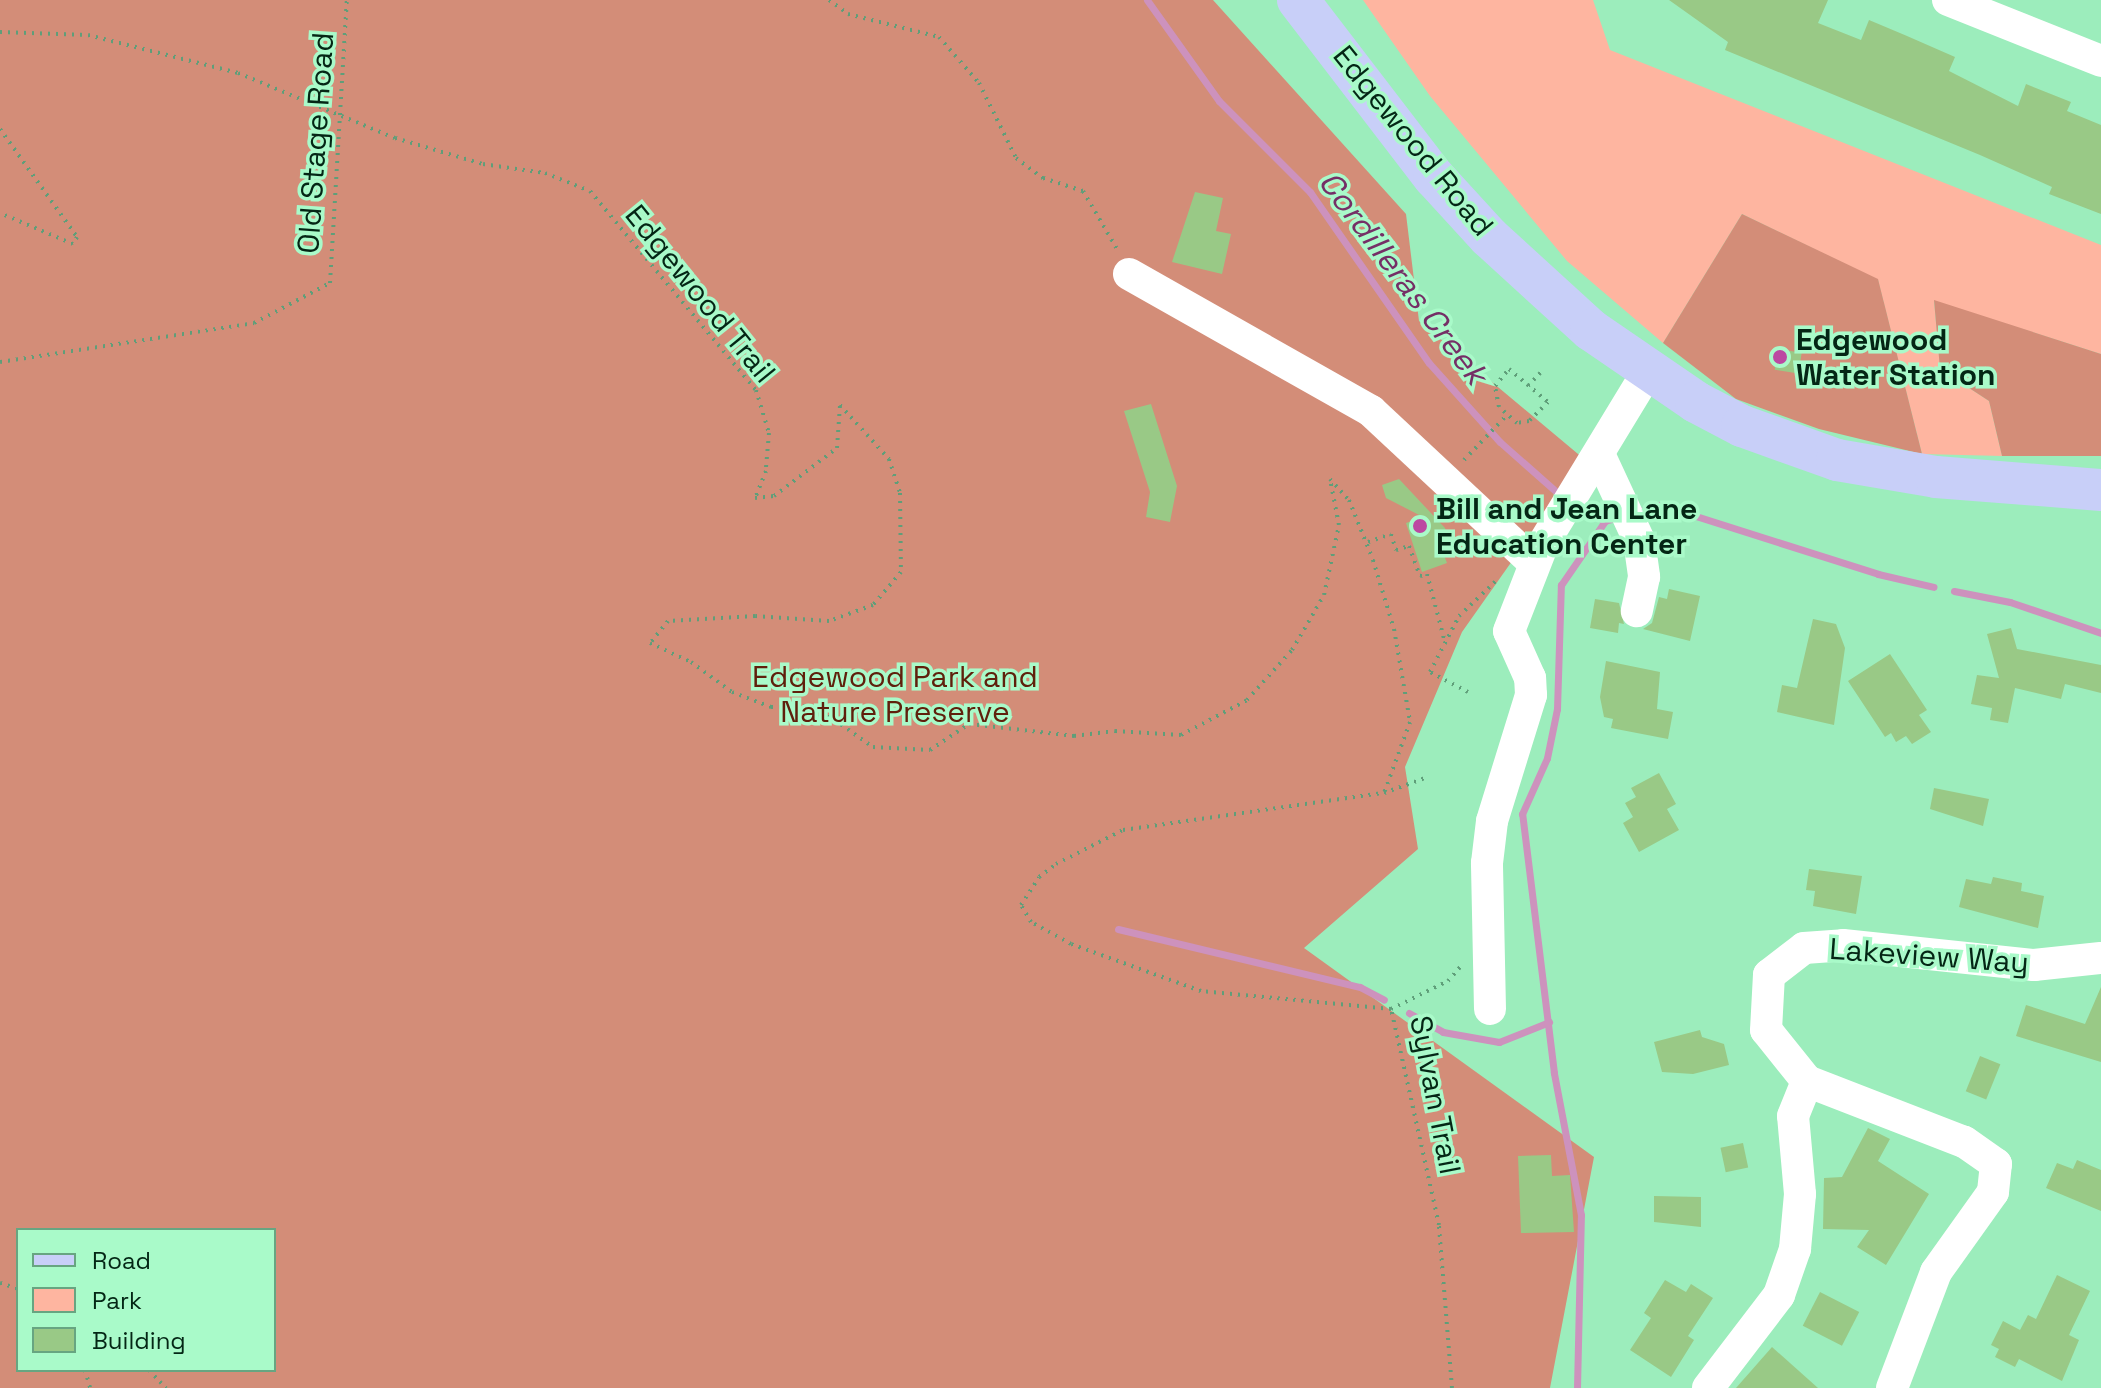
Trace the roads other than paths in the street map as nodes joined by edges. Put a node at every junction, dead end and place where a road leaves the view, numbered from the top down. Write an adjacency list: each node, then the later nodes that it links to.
1 (1298, 0): 6 (main road, Edgewood Road)
2 (1336, 0): 6 (main road)
3 (1948, 0): 4 (street)
4 (2101, 61)
5 (1129, 274): 10 (street)
6 (1536, 283): 7 (main road, Edgewood Road)
7 (1648, 371): 8 (street); 9 (main road, Edgewood Road)
8 (1602, 467): 10 (street); 11 (street)
9 (2101, 490)
10 (1535, 554): 13 (street)
11 (1637, 611)
12 (2101, 958): 14 (street, Lakeview Way)
13 (1490, 1009)
14 (1807, 1081): 15 (street); 16 (street, Lakeview Way)
15 (1708, 1388)
16 (1892, 1388)

